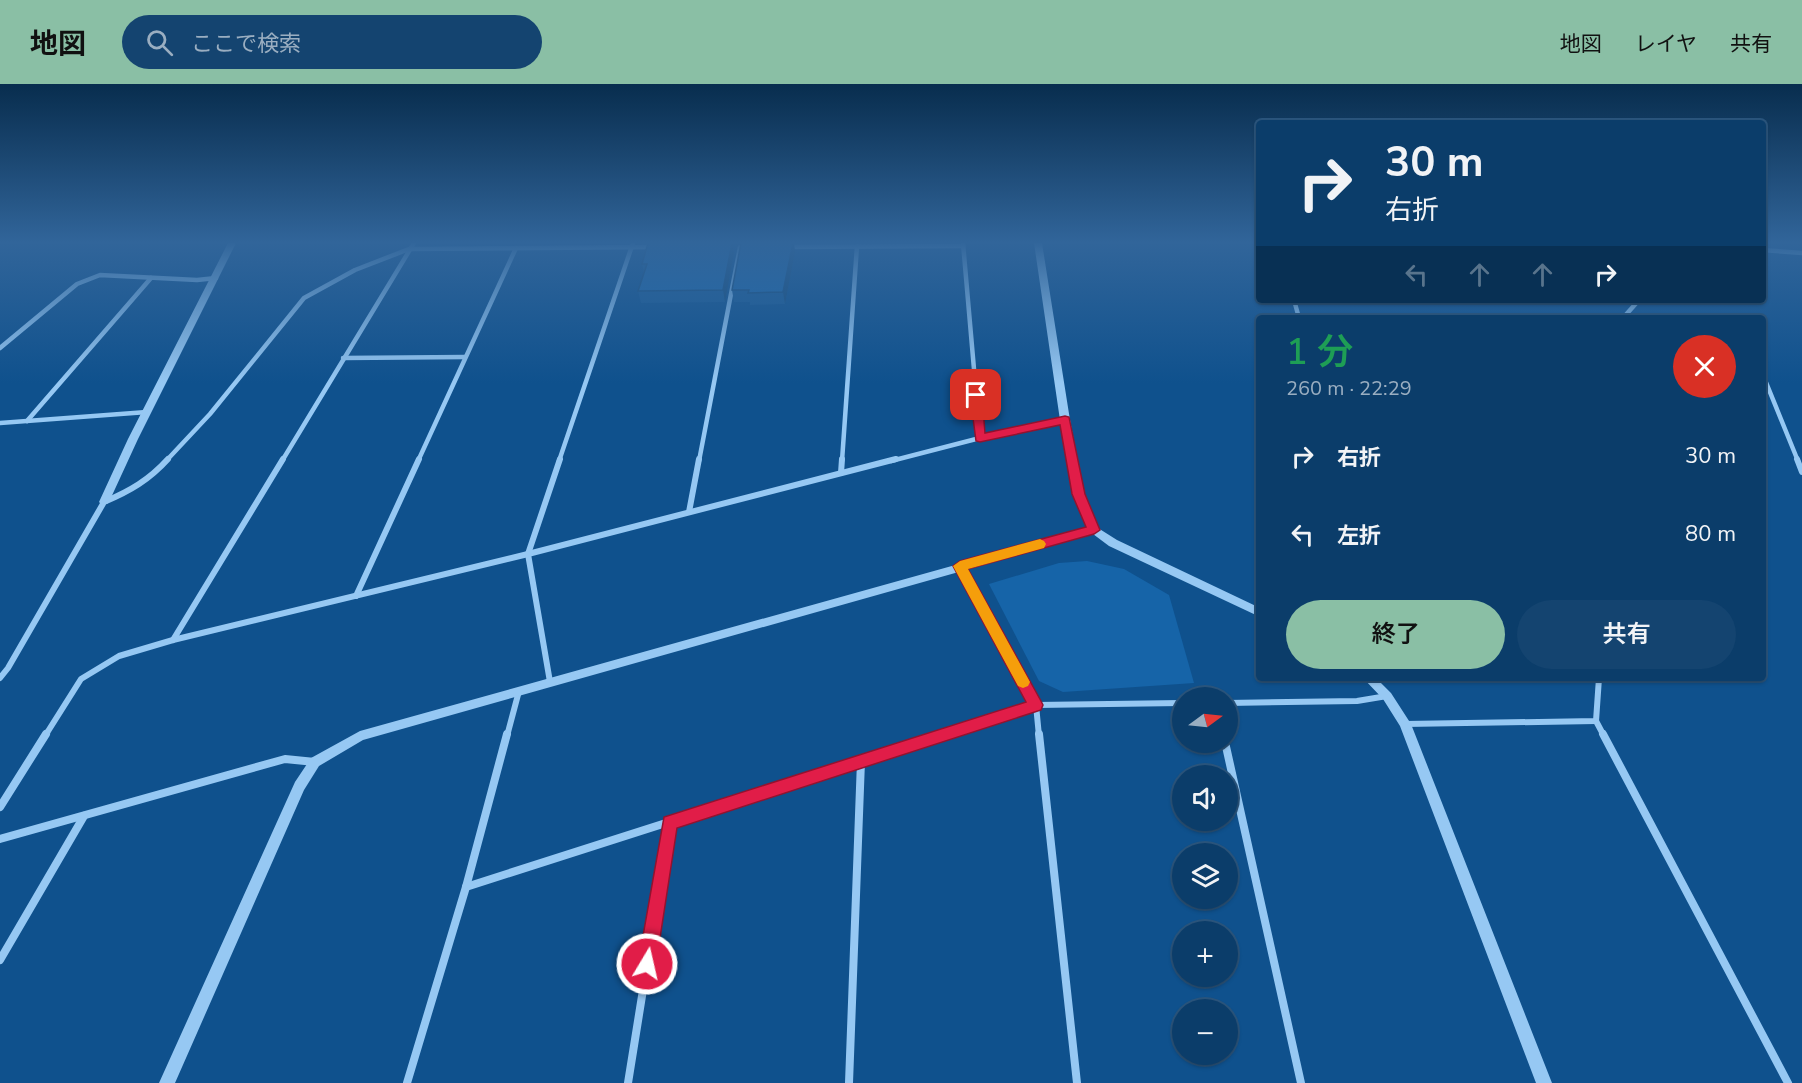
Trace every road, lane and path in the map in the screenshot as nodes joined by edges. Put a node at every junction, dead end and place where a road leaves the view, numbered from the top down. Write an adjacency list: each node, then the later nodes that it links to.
1 (70, 290): 14 (street)
2 (141, 290): 20 (street)
3 (210, 290): 18 (street)
4 (319, 290): 27 (street)
5 (384, 290): 16 (street)
6 (497, 290): 15 (street)
7 (617, 290): 30 (street)
8 (732, 290): 28 (street)
9 (854, 290): 26 (street)
10 (967, 290): 22 (street)
11 (1045, 290): 19 (street)
12 (1636, 303): 13 (street)
13 (1626, 315)
14 (0, 348)
15 (465, 357): 16 (street); 32 (street)
16 (343, 358): 34 (street)
17 (1766, 382): 23 (street)
18 (147, 412): 20 (street); 27 (street)
19 (1065, 420): 22 (street); 29 (street)
20 (27, 421): 21 (street)
21 (0, 423)
22 (980, 438): 26 (street)
23 (1792, 446): 24 (street); 25 (street)
24 (1802, 448)
25 (1802, 472)
26 (841, 473): 28 (street)
27 (104, 502): 35 (street)
28 (689, 512): 30 (street)
29 (1094, 530): 31 (street); 33 (street)
30 (528, 554): 32 (street); 38 (street)
31 (960, 566): 38 (street); 43 (street)
32 (356, 596): 34 (street)
33 (1256, 611)
34 (173, 640): 49 (street)
35 (0, 678)
36 (1372, 681): 40 (street)
37 (1599, 681): 44 (street)
38 (550, 682): 39 (street)
39 (519, 691): 48 (street); 53 (street)
40 (1388, 696): 42 (street); 45 (street)
41 (1172, 703): 43 (street)
42 (1238, 703)
43 (1036, 705): 47 (street); 59 (street)
44 (1596, 721): 45 (street); 62 (street)
45 (1405, 724): 61 (street)
46 (1227, 753): 60 (street)
47 (861, 761): 51 (street); 58 (street)
48 (315, 762): 50 (street); 55 (street)
49 (0, 807)
50 (84, 816): 52 (street); 54 (street)
51 (670, 822): 53 (street); 57 (street)
52 (0, 839)
53 (466, 887): 56 (street)
54 (0, 960)
55 (167, 1083)
56 (407, 1083)
57 (628, 1083)
58 (849, 1083)
59 (1077, 1083)
60 (1301, 1083)
61 (1544, 1083)
62 (1788, 1083)

